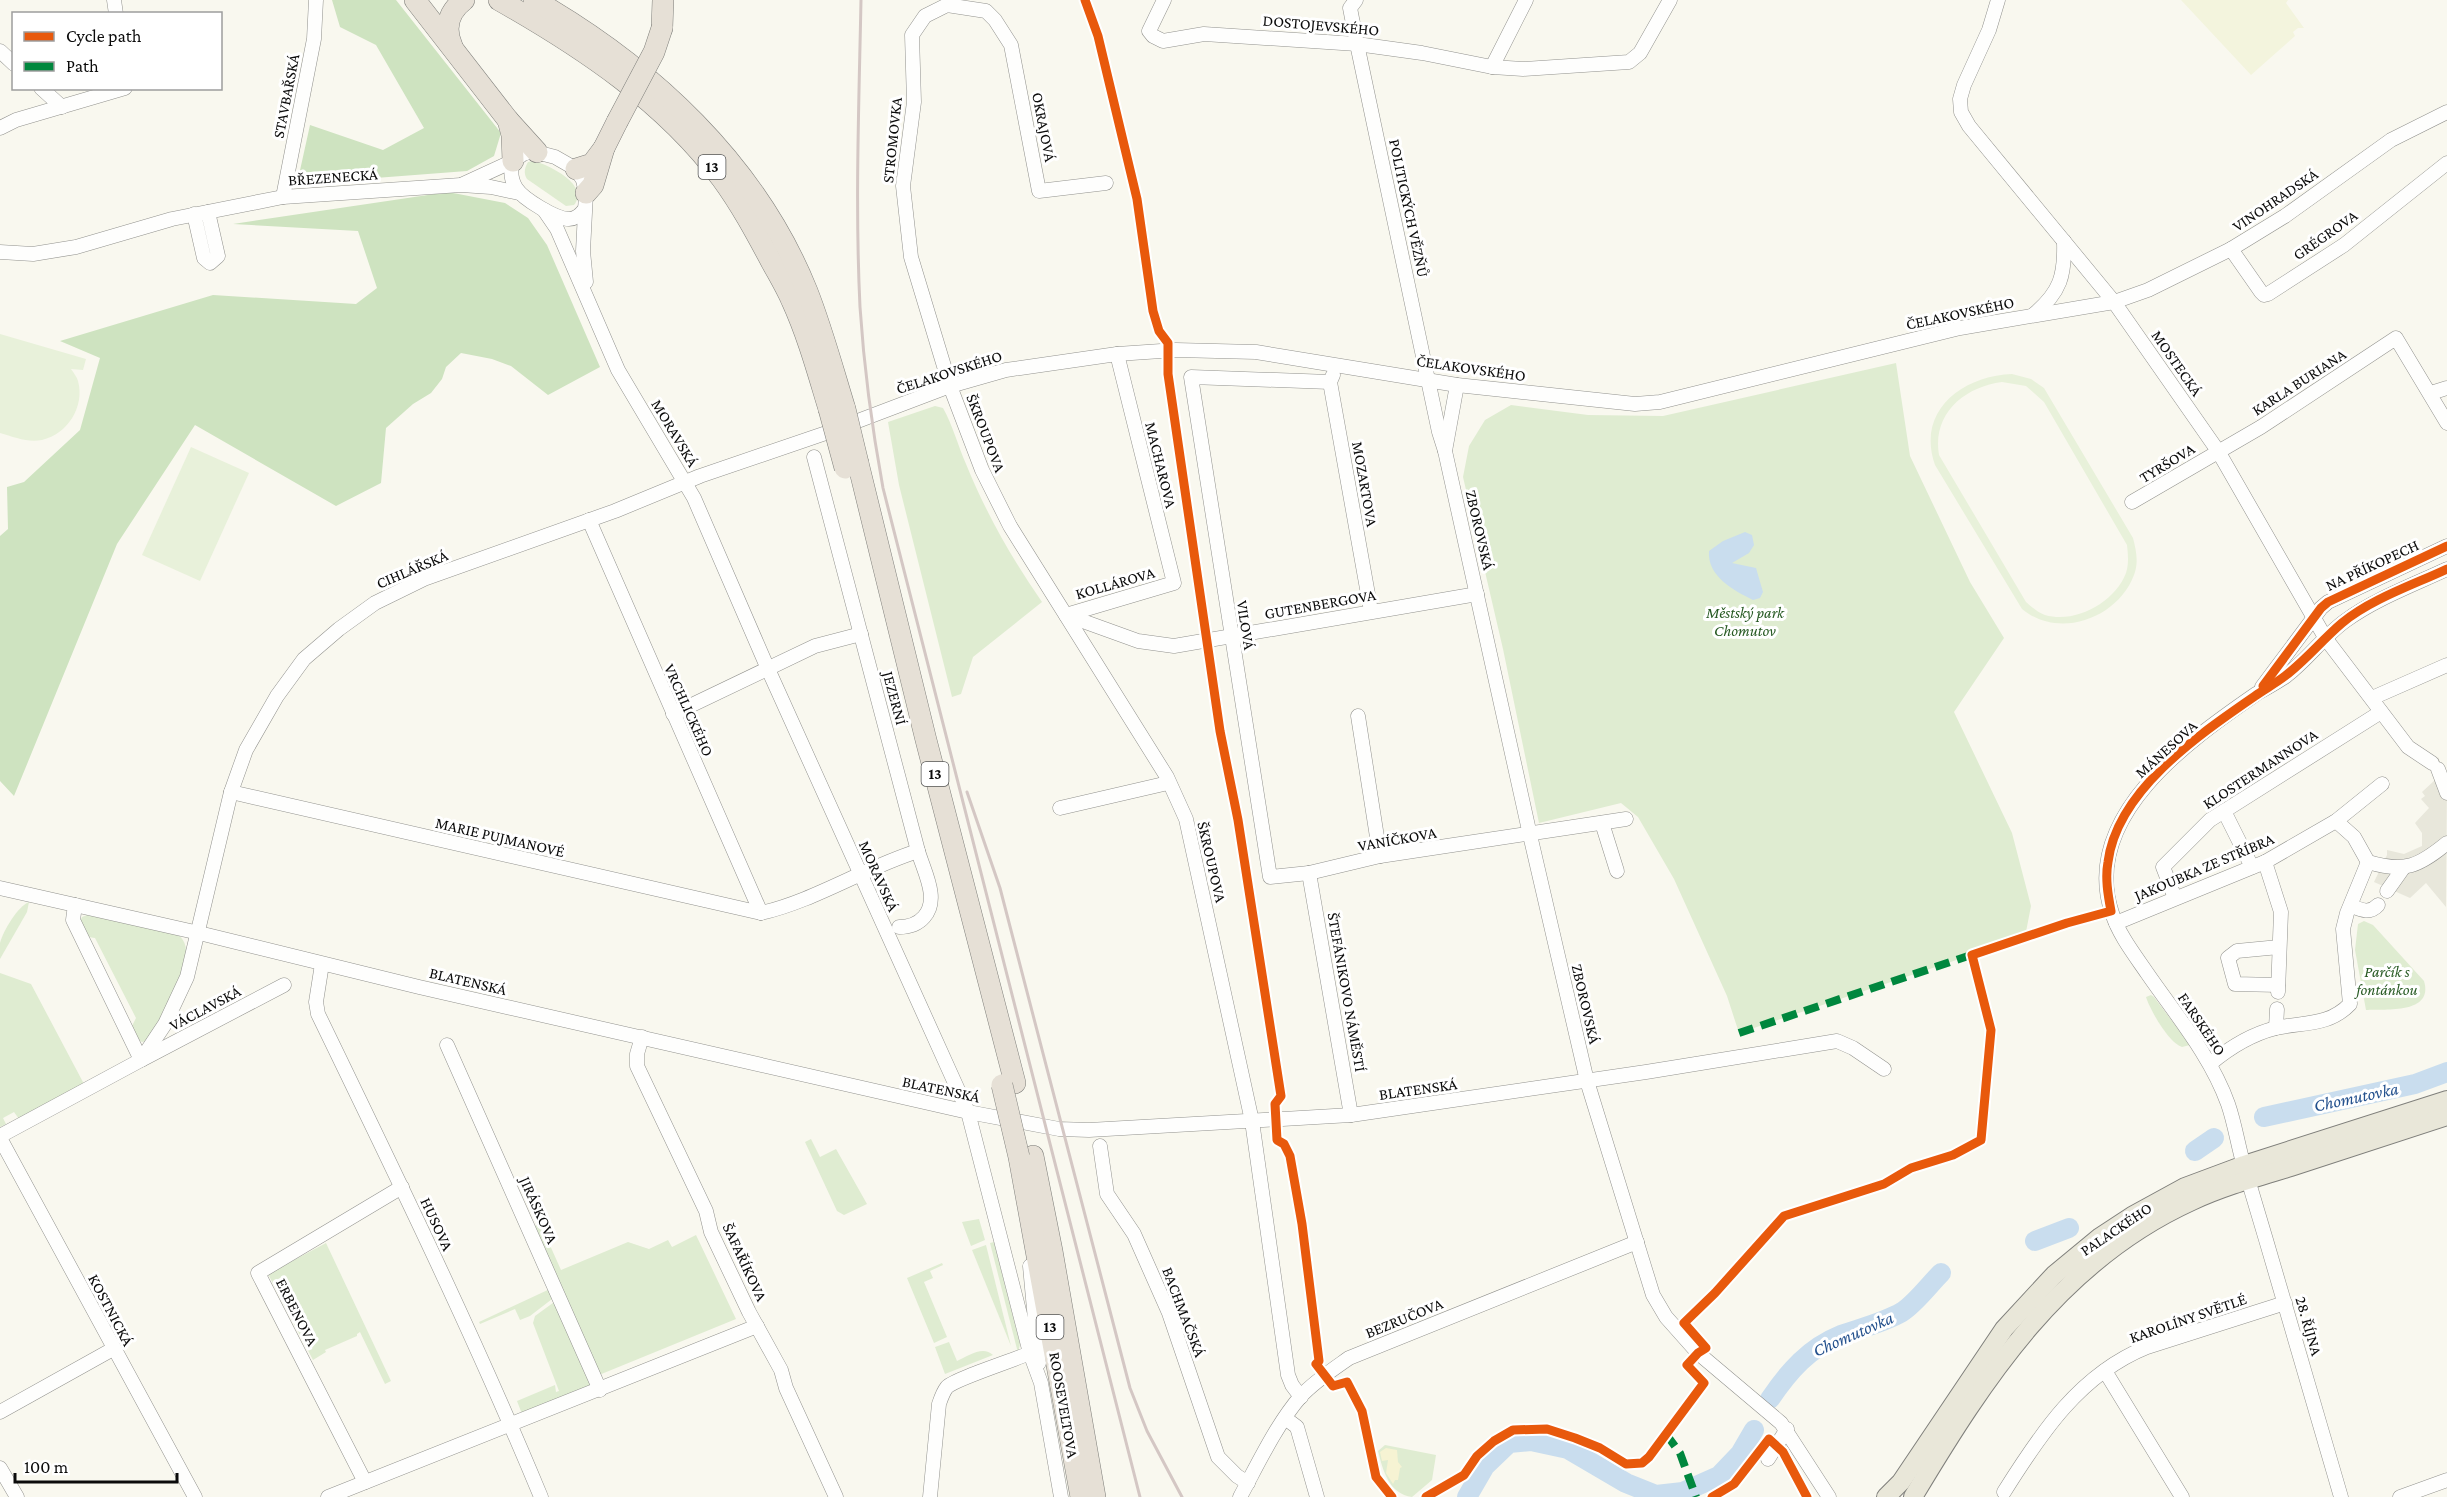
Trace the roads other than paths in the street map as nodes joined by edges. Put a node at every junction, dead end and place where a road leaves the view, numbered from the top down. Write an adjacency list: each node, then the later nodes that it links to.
1 (316, 0): 33 (street, STAVBAŘSKÁ)
2 (415, 0): 15 (highway)
3 (464, 0): 15 (highway)
4 (500, 0): 52 (highway, 13)
5 (534, 0): 52 (highway, 13)
6 (663, 0): 25 (highway, bridge)
7 (1164, 0): 14 (street, DOSTOJEVSKÉHO)
8 (1526, 0): 18 (street)
9 (1670, 0): 18 (street, DOSTOJEVSKÉHO)
10 (1998, 0): 38 (street, MOSTECKÁ)
11 (1350, 3): 14 (street, POLITICKÝCH VĚZŇŮ)
12 (988, 6): 13 (street, OKRAJOVÁ); 30 (street, OKRAJOVÁ)
13 (912, 35): 49 (street, STROMOVKA)
14 (1357, 44): 18 (street, DOSTOJEVSKÉHO); 46 (street, POLITICKÝCH VĚZŇŮ)
15 (452, 47): 23 (highway)
16 (0, 51): 17 (street)
17 (12, 61)
18 (1492, 67)
19 (43, 90): 21 (street)
20 (118, 90): 21 (street)
21 (62, 107): 24 (street)
22 (2445, 115): 39 (street, VINOHRADSKÁ)
23 (508, 120): 26 (highway); 27 (highway)
24 (0, 128)
25 (604, 148): 29 (highway); 34 (highway)
26 (537, 152): 27 (street); 29 (street)
27 (513, 161): 31 (street); 32 (street)
28 (2447, 163): 39 (street, GRÉGROVA)
29 (576, 169): 34 (street)
30 (1106, 183)
31 (461, 185): 32 (street); 33 (street, BŘEZENECKÁ)
32 (519, 193): 35 (street)
33 (283, 197): 36 (street, BŘEZENECKÁ)
34 (585, 202): 35 (street); 41 (street)
35 (544, 210): 41 (street)
36 (208, 212): 37 (street, BŘEZENECKÁ); 37 (street)
37 (194, 214): 40 (street, BŘEZENECKÁ)
38 (2064, 241): 42 (street, MOSTECKÁ); 43 (street)
39 (2231, 249): 42 (street, VINOHRADSKÁ)
40 (0, 252)
41 (588, 296): 58 (street, MORAVSKÁ)
42 (2114, 302): 43 (street, ČELAKOVSKÉHO); 56 (street, MOSTECKÁ)
43 (2033, 315): 48 (street, ČELAKOVSKÉHO)
44 (1117, 354): 45 (street, ČELAKOVSKÉHO); 49 (street, ČELAKOVSKÉHO); 63 (street, MACHAROVA)
45 (1337, 364): 46 (street, ČELAKOVSKÉHO); 47 (street)
46 (1428, 380): 48 (street, ČELAKOVSKÉHO); 55 (street, ZBOROVSKÁ)
47 (1330, 382): 65 (street, MOZARTOVA); 69 (street, VILOVÁ)
48 (1457, 385): 55 (street, ZBOROVSKÁ)
49 (950, 386): 54 (street, ČELAKOVSKÉHO); 66 (street, ŠKROUPOVA)
50 (2447, 388): 51 (street)
51 (2430, 393): 53 (street); 56 (street, KARLA BURIANA)
52 (837, 409): 126 (highway, 13, bridge)
53 (2447, 423)
54 (826, 433): 58 (street, CIHLÁŘSKÁ)
55 (1446, 451): 64 (street, ZBOROVSKÁ)
56 (2218, 451): 59 (street, TYRŠOVA); 67 (street, MOSTECKÁ)
57 (814, 457): 68 (street, JEZERNÍ)
58 (685, 482): 60 (street, CIHLÁŘSKÁ); 72 (street, MORAVSKÁ)
59 (2132, 502)
60 (589, 520): 76 (street, VRCHLICKÉHO); 80 (street, CIHLÁŘSKÁ)
61 (2447, 546): 67 (street, NA PŘÍKOPECH)
62 (2447, 569): 70 (street)
63 (1174, 583): 66 (street, KOLLÁROVA)
64 (1478, 594): 65 (street, GUTENBERGOVA); 87 (street, ZBOROVSKÁ)
65 (1371, 611): 69 (street, GUTENBERGOVA)
66 (1066, 615): 69 (street, GUTENBERGOVA); 78 (street, ŠKROUPOVA)
67 (2315, 616): 70 (street, MOSTECKÁ); 73 (street, MÁNESOVA)
68 (861, 634): 72 (street); 89 (street, JEZERNÍ)
69 (1231, 636): 97 (street, VILOVÁ)
70 (2326, 639): 73 (street, MÁNESOVA); 74 (street, MOSTECKÁ)
71 (2447, 665): 74 (street)
72 (768, 669): 76 (street); 95 (street, MORAVSKÁ)
73 (2255, 695): 105 (street, MÁNESOVA)
74 (2372, 698): 75 (street, MOSTECKÁ)
75 (2381, 712): 81 (street, MOSTECKÁ); 83 (street, KLOSTERMANNOVA)
76 (673, 714): 104 (street, VRCHLICKÉHO)
77 (1358, 716): 90 (street)
78 (1168, 783): 82 (street); 123 (street, ŠKROUPOVA)
79 (2382, 784): 85 (street, JAKOUBKA ZE STŘÍBRA)
80 (231, 792): 104 (street, MARIE PUJMANOVÉ); 107 (street, CIHLÁŘSKÁ)
81 (2447, 793)
82 (1060, 808)
83 (2224, 811): 92 (street); 100 (street, KLOSTERMANNOVA)
84 (1626, 819): 86 (street, VANÍČKOVA)
85 (2336, 821): 91 (street); 92 (street, JAKOUBKA ZE STŘÍBRA)
86 (1602, 823): 87 (street, VANÍČKOVA); 94 (street)
87 (1530, 835): 90 (street, VANÍČKOVA); 118 (street, ZBOROVSKÁ)
88 (2447, 843): 93 (street)
89 (918, 852): 95 (street); 106 (street, JEZERNÍ)
90 (1380, 856): 96 (street, VANÍČKOVA)
91 (2368, 862): 93 (street); 103 (street)
92 (2259, 864): 100 (street, JAKOUBKA ZE STŘÍBRA); 108 (street)
93 (2404, 867): 99 (street)
94 (1617, 871)
95 (859, 873): 104 (street); 120 (street, MORAVSKÁ)
96 (1309, 873): 97 (street, VANÍČKOVA); 121 (street, ŠTEFÁNIKOVO NÁMĚSTÍ)
97 (1270, 877)
98 (0, 888): 102 (street, BLATENSKÁ)
99 (2387, 891)
100 (2175, 898): 105 (street, JAKOUBKA ZE STŘÍBRA)
101 (2378, 904): 103 (street)
102 (75, 905): 107 (street, BLATENSKÁ); 115 (street)
103 (2351, 906): 112 (street)
104 (761, 913)
105 (2114, 917): 116 (street, FARSKÉHO)
106 (899, 927)
107 (199, 933): 109 (street, BLATENSKÁ); 115 (street, VÁCLAVSKÁ)
108 (2279, 947): 108 (street)
109 (322, 964): 113 (street, BLATENSKÁ); 128 (street, HUSOVA)
110 (284, 985): 115 (street, VÁCLAVSKÁ)
111 (2277, 1008): 112 (street)
112 (2276, 1028): 116 (street)
113 (642, 1037): 120 (street, BLATENSKÁ); 131 (street, ŠAFAŘÍKOVA)
114 (447, 1044): 136 (street, JIRÁSKOVA)
115 (141, 1060): 124 (street, VÁCLAVSKÁ)
116 (2211, 1064): 127 (street, FARSKÉHO)
117 (1884, 1069): 118 (street, BLATENSKÁ)
118 (1587, 1081): 121 (street, BLATENSKÁ); 129 (street, ZBOROVSKÁ)
119 (2447, 1100): 127 (main road, PALACKÉHO)
120 (968, 1112): 123 (street, BLATENSKÁ); 133 (street, MORAVSKÁ)
121 (1351, 1115): 123 (street, BLATENSKÁ)
122 (2447, 1116): 127 (main road, PALACKÉHO)
123 (1252, 1121): 137 (street, ŠKROUPOVA)
124 (0, 1137): 132 (street, KOSTNICKÁ)
125 (1100, 1146): 147 (street, BACHMAČSKÁ)
126 (1024, 1161): 135 (street, ROOSEVELTOVA); 143 (highway, 13); 156 (highway, ROOSEVELTOVA / 13)
127 (2246, 1173): 130 (street, 28. ŘÍJNA); 162 (main road, PALACKÉHO); 163 (main road, PALACKÉHO)
128 (402, 1187): 140 (street, HUSOVA); 146 (street, ERBENOVA)
129 (1637, 1242): 137 (street, BEZRUČOVA); 141 (street, ZBOROVSKÁ)
130 (2285, 1303): 134 (street, KAROLÍNY SVĚTLÉ); 165 (street, 28. ŘÍJNA)
131 (757, 1326): 136 (street); 153 (street, ŠAFAŘÍKOVA)
132 (113, 1349): 138 (street); 150 (street, KOSTNICKÁ)
133 (1030, 1353): 135 (street, MORAVSKÁ); 154 (street)
134 (2105, 1371): 148 (street, KAROLÍNY SVĚTLÉ); 164 (street)
135 (1041, 1383): 155 (street, MORAVSKÁ)
136 (600, 1390): 140 (street)
137 (1301, 1396): 139 (street, BEZRUČOVA)
138 (0, 1412)
139 (1285, 1418): 147 (street, BEZRUČOVA); 160 (street)
140 (511, 1425): 146 (street); 152 (street, HUSOVA)
141 (1787, 1429): 142 (street); 161 (street, ZBOROVSKÁ)
142 (1768, 1459)
143 (1090, 1464): 157 (highway, 13); 158 (highway)
144 (0, 1468): 149 (street)
145 (2447, 1480): 166 (street)
146 (365, 1482): 151 (street)
147 (1248, 1483): 159 (street, BEZRUČOVA)
148 (2004, 1492)
149 (16, 1497)
150 (195, 1497)
151 (328, 1497)
152 (541, 1497)
153 (836, 1497)
154 (930, 1497)
155 (1061, 1497)
156 (1081, 1497)
157 (1095, 1497)
158 (1108, 1497)
159 (1240, 1497)
160 (1317, 1497)
161 (1829, 1497)
162 (1886, 1497)
163 (1913, 1497)
164 (2181, 1497)
165 (2341, 1497)
166 (2400, 1497)

